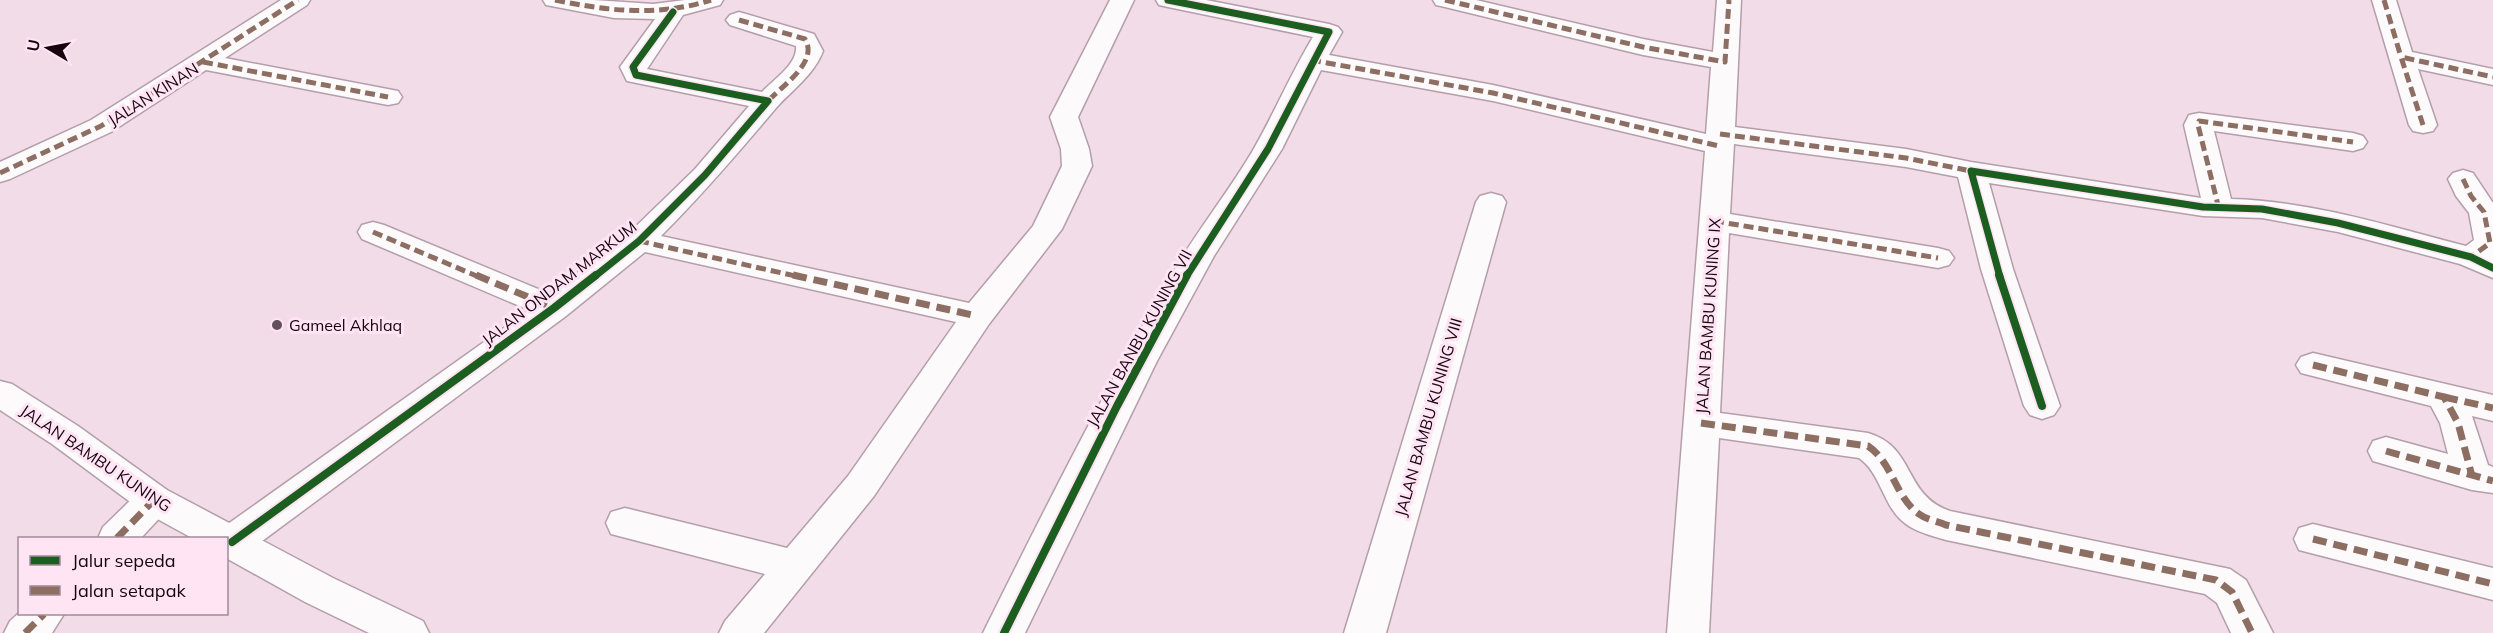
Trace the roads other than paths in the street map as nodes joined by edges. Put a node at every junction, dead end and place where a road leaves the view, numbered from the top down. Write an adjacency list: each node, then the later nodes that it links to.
1 (298, 0): 13 (street, JALAN KINAN)
2 (555, 0): 9 (street)
3 (711, 0): 9 (street)
4 (1122, 0): 32 (street)
5 (1168, 0): 11 (street)
6 (1445, 0): 14 (street)
7 (1729, 0): 14 (street, JALAN BAMBU KUNING IX)
8 (2384, 0): 12 (street)
9 (673, 12): 17 (street)
10 (739, 20): 17 (street, JALAN ONDAM MARKUM)
11 (1320, 46): 19 (street); 53 (street, JALAN BANBU KUNING VII)
12 (2401, 57): 15 (street); 18 (street)
13 (203, 62): 16 (street); 22 (street, JALAN KINAN)
14 (1725, 62): 19 (street, JALAN BAMBU KUNING IX)
15 (2493, 77)
16 (388, 98)
17 (768, 101): 28 (street, JALAN ONDAM MARKUM)
18 (2423, 125)
19 (1720, 140): 21 (street); 26 (street, JALAN BAMBU KUNING IX)
20 (2353, 142): 25 (street)
21 (1971, 171): 25 (street); 36 (street)
22 (0, 173)
23 (2463, 179): 30 (street)
24 (1491, 202): 54 (street, JALAN BAMBU KUNING VIII)
25 (2219, 209): 30 (street)
26 (1714, 221): 29 (street); 38 (street, JALAN BAMBU KUNING IX)
27 (372, 232): 31 (street)
28 (639, 241): 31 (street, JALAN ONDAM MARKUM); 32 (street)
29 (1938, 258)
30 (2482, 262)
31 (554, 308): 45 (street, JALAN ONDAM MARKUM)
32 (977, 316): 47 (street)
33 (2313, 366): 35 (street)
34 (0, 393): 41 (street, JALAN BAMBU KUNING)
35 (2444, 397): 37 (street); 40 (street)
36 (2042, 406)
37 (2493, 408)
38 (1701, 423): 55 (street, JALAN BAMBU KUNING IX); 56 (street)
39 (2386, 451): 40 (street)
40 (2482, 478)
41 (154, 500): 43 (street); 44 (street, JALAN BAMBU KUNING)
42 (626, 523): 47 (street)
43 (118, 537)
44 (222, 537)
45 (228, 540): 51 (street, JALAN BAMBU KUNING)
46 (2313, 540): 48 (street)
47 (795, 566): 52 (street)
48 (2493, 584)
49 (43, 615): 50 (street)
50 (25, 633)
51 (408, 633)
52 (740, 633)
53 (1004, 633)
54 (1365, 633)
55 (1688, 633)
56 (2253, 633)

